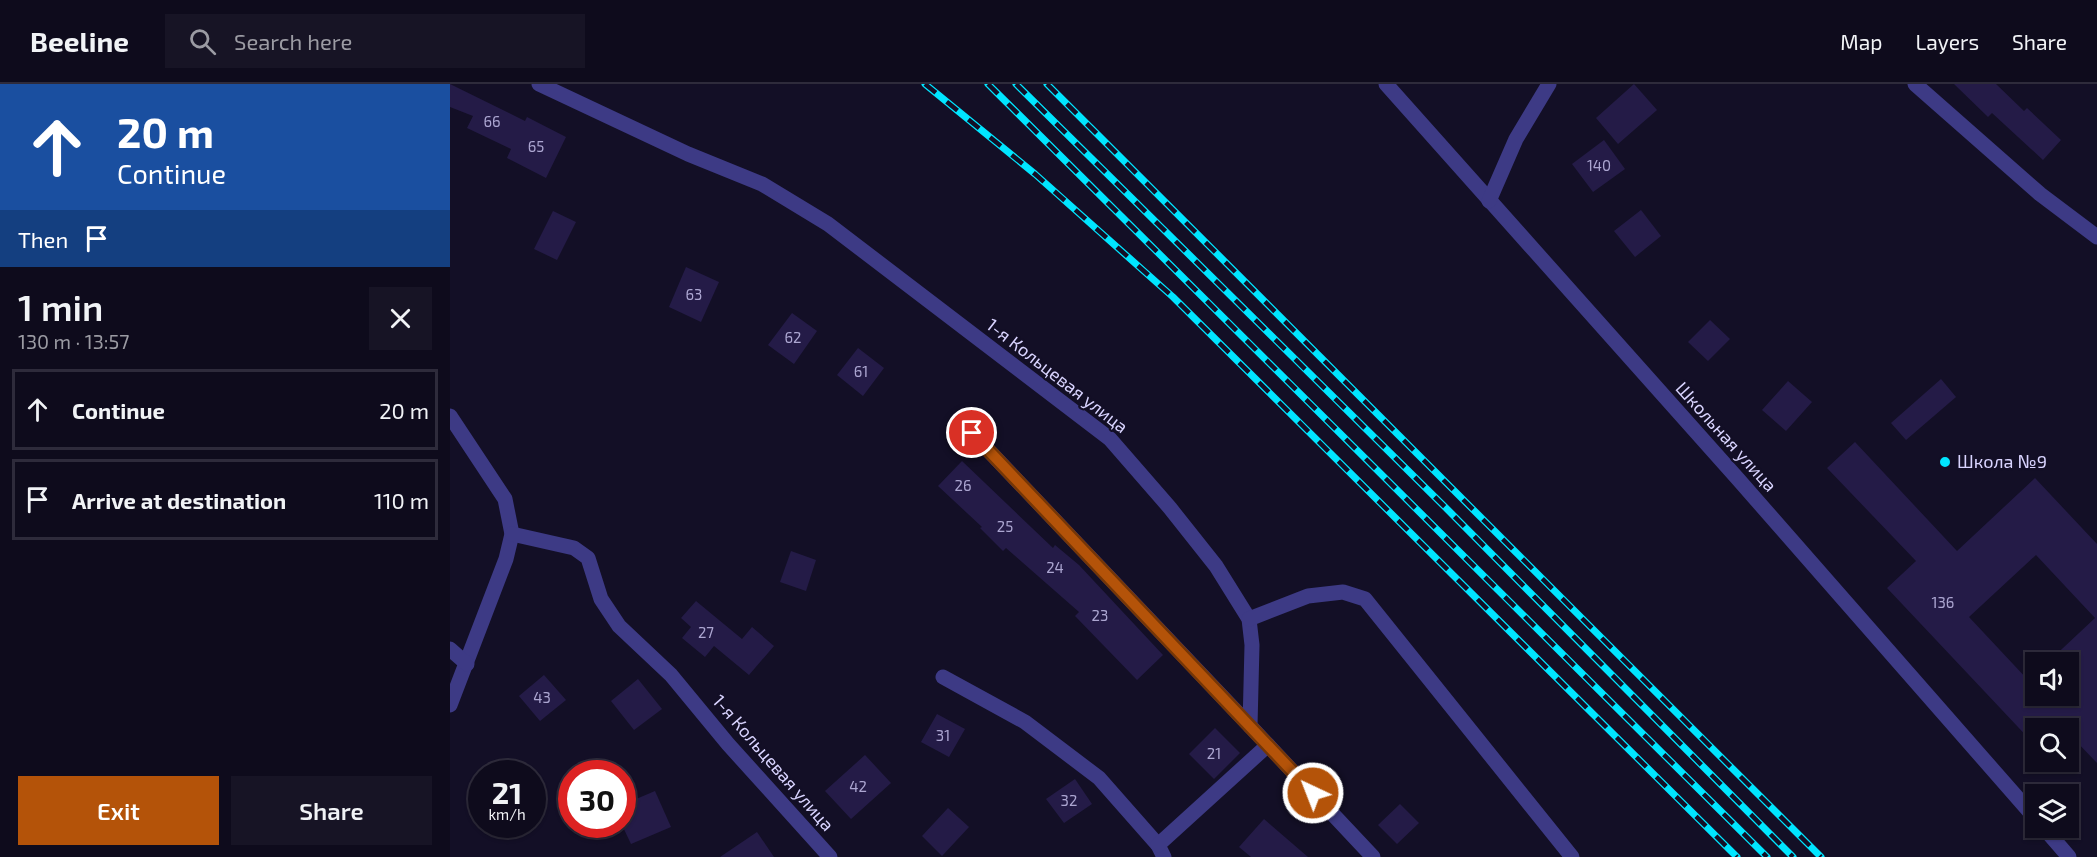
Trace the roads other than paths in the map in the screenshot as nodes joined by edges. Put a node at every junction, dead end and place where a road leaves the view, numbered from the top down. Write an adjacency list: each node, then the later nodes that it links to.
1 (539, 84): 10 (street, 1-я Кольцевая улица)
2 (1386, 84): 5 (street, Школьная улица)
3 (1550, 84): 5 (street)
4 (1915, 84): 6 (street)
5 (1489, 201): 17 (street, Школьная улица)
6 (2097, 237)
7 (450, 416): 9 (street)
8 (972, 433): 15 (street)
9 (512, 534): 12 (street); 20 (street, 1-я Кольцевая улица)
10 (1249, 619): 15 (street, 1-я Кольцевая улица); 22 (street)
11 (450, 649): 12 (street)
12 (467, 663): 14 (street)
13 (943, 677): 19 (street)
14 (450, 705)
15 (1250, 726): 16 (street)
16 (1268, 745): 19 (street); 21 (street)
17 (2025, 806)
18 (2053, 838): 23 (street)
19 (1161, 851)
20 (830, 857)
21 (1373, 857)
22 (1572, 857)
23 (2069, 857)

